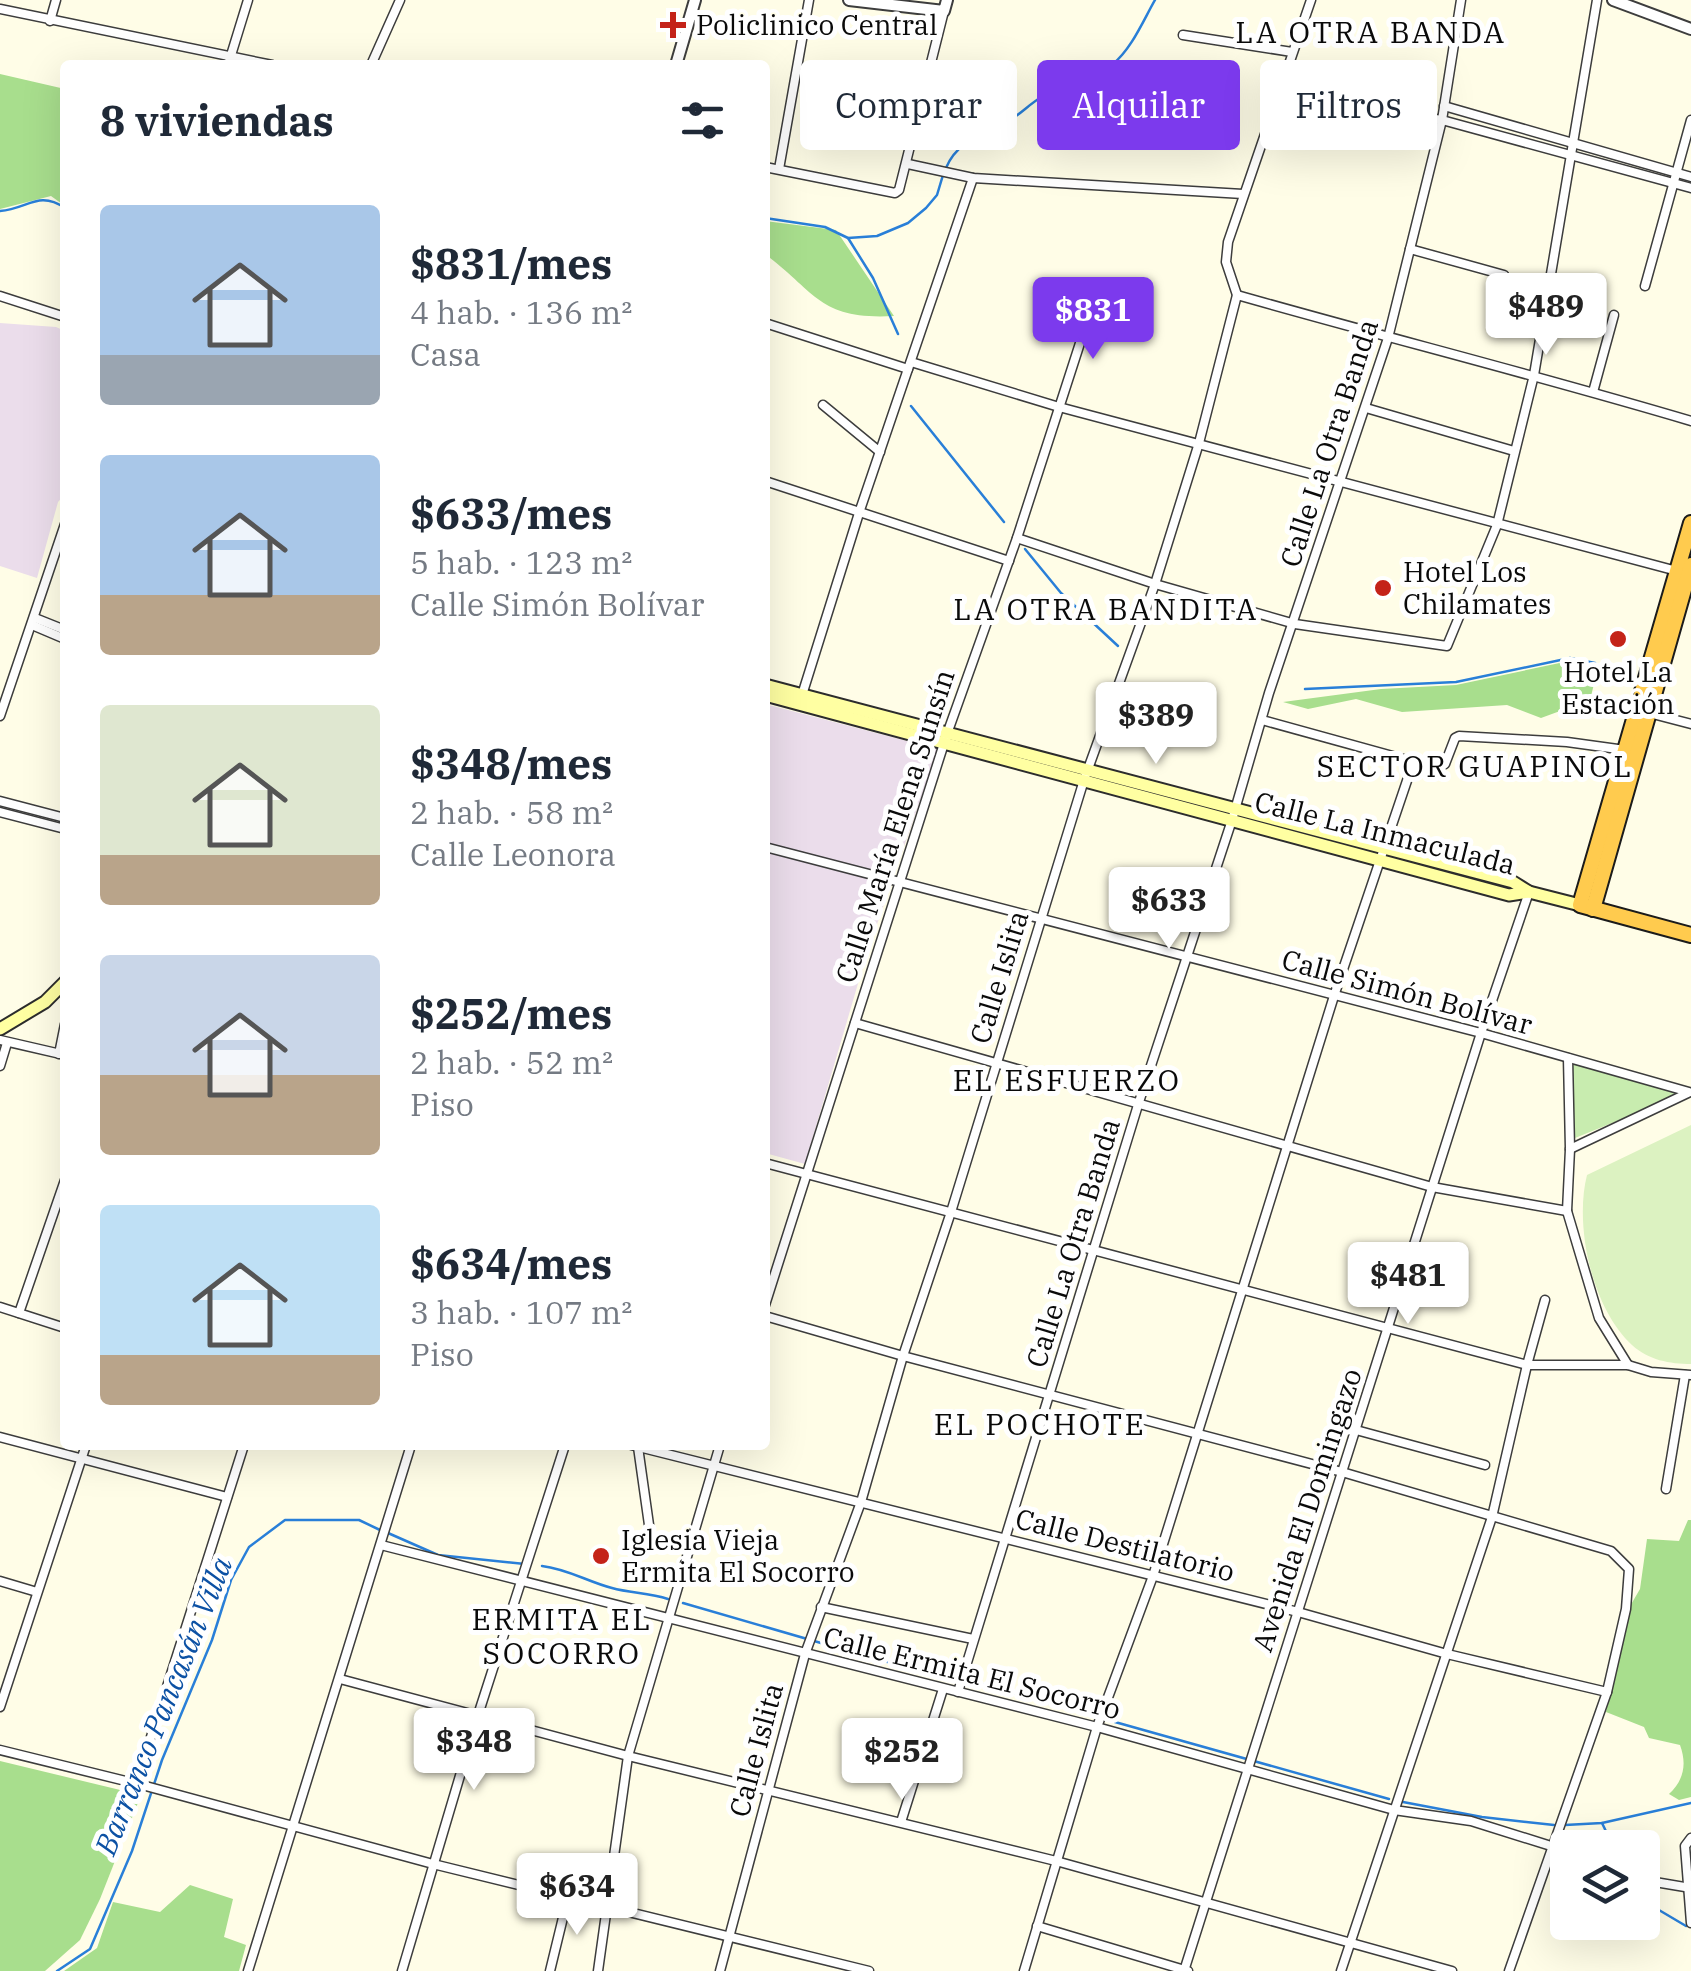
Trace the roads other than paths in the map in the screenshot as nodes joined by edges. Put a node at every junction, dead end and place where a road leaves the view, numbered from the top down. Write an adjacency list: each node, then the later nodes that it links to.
1 (56, 0): 13 (street)
2 (248, 0): 18 (street)
3 (400, 0): 19 (street)
4 (694, 0): 20 (street)
5 (808, 0): 33 (street)
6 (849, 0): 11 (street)
7 (1311, 0): 16 (street)
8 (1461, 0): 22 (street, Calle La Otra Banda)
9 (1597, 0): 26 (street)
10 (1612, 0): 14 (street)
11 (946, 5): 30 (street)
12 (0, 9): 13 (street)
13 (50, 21): 17 (street)
14 (1691, 29)
15 (1183, 35): 16 (street)
16 (1292, 52): 21 (street)
17 (225, 60)
18 (229, 60)
19 (372, 60)
20 (677, 60)
21 (1289, 60)
22 (1444, 106): 24 (street, Calle La Otra Banda); 26 (street)
23 (1437, 119): 24 (street)
24 (1442, 120): 28 (street); 40 (street, Calle La Otra Banda)
25 (1691, 120): 34 (street)
26 (1571, 143): 28 (street); 29 (street)
27 (1260, 144): 39 (street)
28 (1569, 154): 32 (street); 51 (street)
29 (1622, 157): 32 (street); 34 (street)
30 (908, 164): 33 (street); 35 (street)
31 (770, 168): 33 (street)
32 (1619, 168): 37 (street)
33 (779, 170)
34 (1676, 172): 36 (street); 37 (street)
35 (970, 177): 39 (street); 50 (street)
36 (1691, 177)
37 (1674, 183): 38 (street); 42 (street)
38 (1691, 188)
39 (1242, 194): 43 (street)
40 (1410, 250): 41 (street); 49 (street, Calle La Otra Banda)
41 (1504, 274)
42 (1645, 286)
43 (1237, 294): 49 (street); 57 (street, Calle Islita)
44 (0, 296): 46 (street)
45 (1092, 306): 54 (street, Calle María Elena Sunsín)
46 (60, 315)
47 (1614, 315): 52 (street)
48 (770, 324): 50 (street)
49 (1388, 338): 51 (street); 55 (street, Calle La Otra Banda)
50 (909, 366): 54 (street); 59 (street)
51 (1534, 374): 52 (street); 58 (street)
52 (1593, 392): 56 (street)
53 (823, 405): 59 (street)
54 (1060, 406): 57 (street); 65 (street, Calle María Elena Sunsín)
55 (1366, 408): 58 (street); 60 (street, Calle La Otra Banda)
56 (1691, 421)
57 (1198, 443): 60 (street); 69 (street, Calle Islita)
58 (1514, 451): 64 (street)
59 (880, 452): 62 (street)
60 (1342, 482): 64 (street); 71 (street, Calle La Otra Banda)
61 (770, 483): 62 (street)
62 (860, 510): 67 (street); 76 (street)
63 (1691, 523): 68 (highway)
64 (1497, 525): 68 (street); 71 (street)
65 (1017, 538): 67 (street, Calle María Elena Sunsín); 69 (street)
66 (60, 540): 70 (street)
67 (1009, 561): 81 (street, Calle María Elena Sunsín)
68 (1687, 572): 77 (highway)
69 (1155, 584): 71 (street); 84 (street, Calle Islita)
70 (34, 622): 72 (street); 73 (street); 78 (street)
71 (1295, 624): 79 (street, Calle La Otra Banda)
72 (60, 629)
73 (60, 636)
74 (770, 687): 76 (main road, Calle La Inmaculada)
75 (770, 696): 76 (main road, Calle La Inmaculada)
76 (801, 699): 81 (main road, Calle La Inmaculada)
77 (1642, 712): 80 (street); 82 (highway); 85 (highway)
78 (0, 716)
79 (1262, 720): 83 (street); 88 (street, Calle La Otra Banda)
80 (1691, 724)
81 (945, 738): 84 (main road, Calle La Inmaculada); 93 (street, Calle María Elena Sunsín)
82 (1624, 750): 83 (street); 85 (highway)
83 (1414, 760): 92 (street)
84 (1086, 775): 88 (main road, Calle La Inmaculada); 96 (street, Calle Islita)
85 (1621, 788): 95 (highway)
86 (0, 800): 89 (street)
87 (0, 812): 90 (street)
88 (1233, 814): 92 (main road, Calle La Inmaculada); 98 (street, Calle La Otra Banda)
89 (60, 817)
90 (60, 828)
91 (770, 848): 93 (street, Calle Simón Bolívar)
92 (1384, 855): 94 (main road, Calle La Inmaculada); 100 (street)
93 (900, 880): 96 (street, Calle Simón Bolívar); 101 (street, Calle María Elena Sunsín)
94 (1528, 892): 95 (main road, Calle La Inmaculada); 103 (street, Avenida El Domingazo)
95 (1587, 907): 97 (highway)
96 (1041, 918): 98 (street, Calle Simón Bolívar); 107 (street, Calle Islita)
97 (1691, 935)
98 (1186, 958): 100 (street, Calle Simón Bolívar); 110 (street, Calle La Otra Banda)
99 (60, 987): 102 (main road)
100 (1334, 996): 103 (street, Calle Simón Bolívar); 111 (street)
101 (855, 1023): 107 (street); 114 (street, Calle María Elena Sunsín)
102 (0, 1029)
103 (1481, 1033): 106 (street, Calle Simón Bolívar); 115 (street, Avenida El Domingazo)
104 (4, 1042): 105 (street); 108 (street)
105 (60, 1055)
106 (1568, 1058): 109 (street, Calle Simón Bolívar); 112 (street)
107 (996, 1064): 110 (street); 118 (street, Calle Islita)
108 (0, 1066)
109 (1690, 1092): 112 (street)
110 (1138, 1105): 111 (street); 119 (street, Calle La Otra Banda)
111 (1288, 1145): 115 (street); 121 (street)
112 (1570, 1150): 117 (street)
113 (770, 1165): 114 (street)
114 (806, 1175): 118 (street); 120 (street, Calle María Elena Sunsín)
115 (1432, 1187): 117 (street); 127 (street, Avenida El Domingazo)
116 (60, 1194): 124 (street)
117 (1566, 1211): 130 (street)
118 (951, 1212): 119 (street); 128 (street, Calle Islita)
119 (1093, 1249): 121 (street); 132 (street, Calle La Otra Banda)
120 (770, 1290)
121 (1241, 1290): 127 (street); 134 (street)
122 (1545, 1300): 129 (street)
123 (0, 1307): 124 (street)
124 (19, 1313): 126 (street)
125 (770, 1317): 128 (street)
126 (60, 1326)
127 (1388, 1327): 129 (street); 133 (street, Avenida El Domingazo)
128 (903, 1356): 132 (street); 149 (street, Calle Islita)
129 (1526, 1364): 130 (street); 150 (street)
130 (1628, 1365): 131 (street)
131 (1688, 1375): 147 (street)
132 (1050, 1396): 134 (street); 151 (street, Calle La Otra Banda)
133 (1356, 1430): 145 (street); 146 (street, Avenida El Domingazo)
134 (1196, 1435): 146 (street); 154 (street)
135 (0, 1437): 143 (street)
136 (84, 1450): 143 (street)
137 (242, 1450): 148 (street)
138 (409, 1450): 152 (street)
139 (563, 1450): 155 (street)
140 (636, 1450): 153 (street)
141 (652, 1450): 144 (street, Calle Destilatorio)
142 (718, 1450): 144 (street)
143 (82, 1456): 148 (street); 157 (street)
144 (713, 1464): 149 (street, Calle Destilatorio); 160 (street)
145 (1485, 1465)
146 (1342, 1472): 150 (street); 159 (street, Avenida El Domingazo)
147 (1666, 1489)
148 (226, 1496): 174 (street)
149 (861, 1502): 151 (street, Calle Destilatorio); 158 (street, Calle Islita)
150 (1492, 1517): 163 (street); 167 (street)
151 (1003, 1538): 154 (street, Calle Destilatorio); 161 (street, Calle La Otra Banda)
152 (382, 1544): 155 (street, Calle Ermita El Socorro); 164 (street)
153 (652, 1546)
154 (1153, 1576): 159 (street, Calle Destilatorio); 170 (street)
155 (524, 1580): 160 (street, Calle Ermita El Socorro); 169 (street)
156 (0, 1581): 157 (street)
157 (37, 1592): 168 (street)
158 (822, 1608): 161 (street); 162 (street, Calle Islita)
159 (1298, 1612): 163 (street, Calle Destilatorio); 173 (street, Avenida El Domingazo)
160 (670, 1619): 162 (street, Calle Ermita El Socorro); 172 (street)
161 (973, 1639): 166 (street, Calle La Otra Banda)
162 (806, 1649): 165 (street, Calle Ermita El Socorro); 175 (street, Calle Islita)
163 (1447, 1654): 167 (street, Calle Destilatorio); 176 (street)
164 (340, 1679): 169 (street); 178 (street)
165 (942, 1689): 166 (street, Calle Ermita El Socorro); 177 (street)
166 (958, 1692): 170 (street, Calle Ermita El Socorro)
167 (1607, 1692): 179 (street)
168 (0, 1706)
169 (478, 1715): 172 (street); 184 (street)
170 (1096, 1727): 173 (street, Calle Ermita El Socorro); 183 (street)
171 (0, 1750): 174 (street)
172 (628, 1756): 175 (street); 189 (street)
173 (1248, 1768): 176 (street, Calle Ermita El Socorro); 188 (street, Avenida El Domingazo)
174 (139, 1784): 178 (street)
175 (769, 1790): 177 (street); 192 (street, Calle Islita)
176 (1394, 1810): 181 (street, Calle Ermita El Socorro); 193 (street)
177 (901, 1822): 183 (street)
178 (292, 1825): 184 (street); 194 (street)
179 (1557, 1830)
180 (1691, 1838): 186 (street)
181 (1550, 1846)
182 (1550, 1849): 204 (street)
183 (1056, 1860): 188 (street); 191 (street)
184 (433, 1861): 187 (street); 195 (street)
185 (1660, 1883): 186 (street)
186 (1690, 1888): 190 (street)
187 (568, 1897): 189 (street); 196 (street)
188 (1205, 1901): 193 (street); 201 (street, Avenida El Domingazo)
189 (606, 1906): 192 (street); 197 (street)
190 (1691, 1923)
191 (1038, 1926): 200 (street); 201 (street)
192 (729, 1937): 198 (street, Calle Islita); 199 (street)
193 (1349, 1943): 202 (street); 203 (street)
194 (248, 1971)
195 (402, 1971)
196 (550, 1971)
197 (598, 1971)
198 (720, 1971)
199 (868, 1971)
200 (1024, 1971)
201 (1185, 1971)
202 (1341, 1971)
203 (1452, 1971)
204 (1509, 1971)

